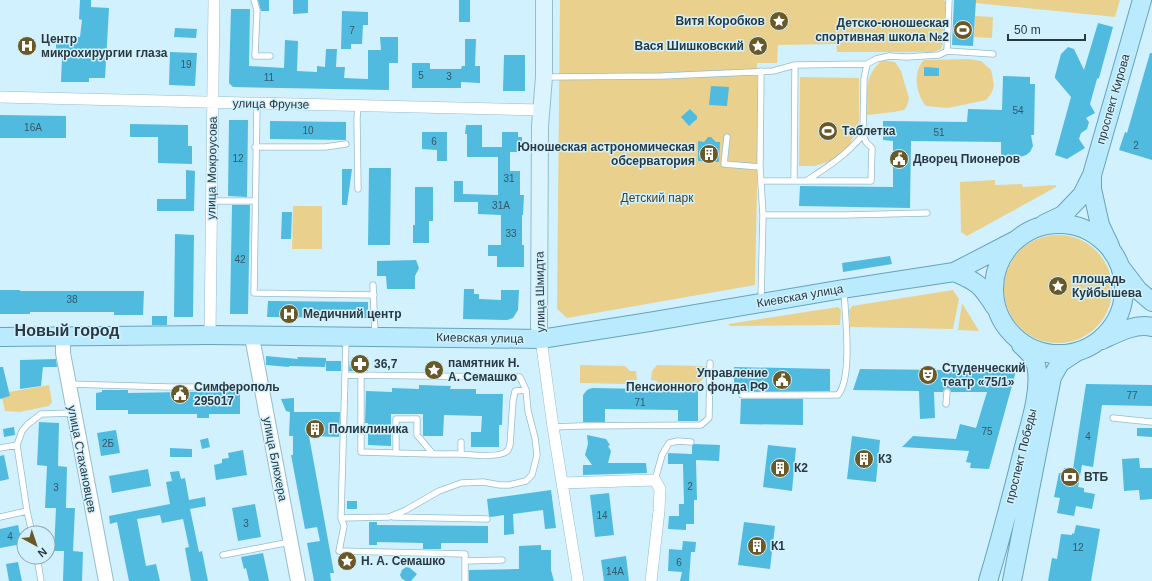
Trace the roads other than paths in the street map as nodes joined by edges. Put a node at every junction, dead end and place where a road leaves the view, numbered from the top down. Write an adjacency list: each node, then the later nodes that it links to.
1 (214, 0): 14 (street, улица Мокроусова)
2 (254, 0): 8 (lane)
3 (544, 0): 12 (main road, улица Шмидта)
4 (949, 0): 6 (lane)
5 (1142, 0): 23 (main road, проспект Кирова)
6 (947, 51): 7 (lane); 9 (lane)
7 (993, 54)
8 (270, 56)
9 (866, 64): 10 (lane); 18 (lane)
10 (795, 65): 11 (lane); 25 (lane)
11 (761, 71): 12 (lane); 22 (lane)
12 (544, 77): 17 (main road, улица Шмидта)
13 (0, 97): 14 (street, улица Фрунзе)
14 (212, 103): 15 (street, улица Фрунзе); 28 (street, улица Мокроусова)
15 (257, 104): 16 (street, улица Фрунзе); 21 (lane)
16 (358, 105): 17 (street, улица Фрунзе); 27 (lane)
17 (541, 110): 49 (main road, улица Шмидта)
18 (863, 135): 26 (lane); 26 (lane)
19 (727, 137): 22 (lane)
20 (346, 144): 21 (lane)
21 (255, 147): 29 (lane)
22 (760, 168): 24 (lane)
23 (1092, 175): 32 (main road); 33 (main road)
24 (761, 181): 25 (lane); 31 (lane)
25 (794, 181): 26 (lane)
26 (806, 181)
27 (358, 189)
28 (212, 201): 29 (lane); 42 (street, улица Мокроусова)
29 (256, 201): 37 (lane)
30 (927, 213): 31 (lane)
31 (762, 215): 39 (lane)
32 (1021, 236): 33 (main road); 34 (main road, Киевская улица); 40 (main road)
33 (1118, 262): 38 (main road); 50 (main road)
34 (954, 272): 36 (main road, Киевская улица); 40 (main road)
35 (373, 285): 37 (lane)
36 (843, 289): 39 (main road, Киевская улица); 58 (lane)
37 (374, 295): 48 (lane)
38 (1152, 302)
39 (761, 303): 49 (main road, Киевская улица)
40 (996, 310): 46 (main road)
41 (1152, 327): 50 (main road)
42 (210, 335): 43 (main road, Киевская улица); 44 (main road, Киевская улица)
43 (63, 336): 45 (main road, Киевская улица); 54 (street, улица Стахановцев)
44 (252, 336): 47 (main road, Киевская улица); 55 (street, улица Блюхера)
45 (0, 337)
46 (1014, 337): 50 (main road); 90 (main road, проспект Победы)
47 (346, 338): 48 (main road, Киевская улица); 52 (lane)
48 (376, 338): 49 (main road, Киевская улица)
49 (541, 339): 63 (street, улица Шмидта)
50 (1087, 347): 91 (main road, проспект Победы)
51 (710, 363): 63 (lane)
52 (345, 375): 53 (lane); 76 (lane)
53 (361, 375): 56 (lane); 68 (lane)
54 (68, 384): 55 (lane); 60 (street, улица Стахановцев)
55 (261, 386): 79 (street, улица Блюхера)
56 (526, 390): 70 (lane); 75 (lane)
57 (947, 392): 59 (lane)
58 (742, 395)
59 (946, 404)
60 (74, 413): 66 (lane); 85 (street, улица Стахановцев)
61 (1113, 418): 62 (lane)
62 (1152, 422)
63 (553, 427): 72 (street, улица Шмидта)
64 (461, 442): 70 (lane)
65 (691, 442): 71 (lane)
66 (17, 445): 67 (lane); 73 (lane)
67 (0, 448)
68 (396, 453): 69 (lane); 69 (lane)
69 (433, 454): 70 (lane)
70 (461, 454)
71 (655, 480): 72 (street); 89 (street)
72 (562, 483): 88 (street, улица Шмидта)
73 (27, 511): 74 (lane); 78 (lane)
74 (0, 517)
75 (389, 517): 76 (lane); 77 (lane)
76 (341, 518): 82 (lane)
77 (487, 519)
78 (30, 525)
79 (291, 542): 80 (lane); 86 (street, улица Блюхера)
80 (224, 555)
81 (502, 560): 82 (lane)
82 (465, 561): 87 (lane)
83 (38, 565): 84 (lane)
84 (41, 581)
85 (106, 581)
86 (298, 581)
87 (465, 581)
88 (578, 581)
89 (651, 581)
90 (988, 581)
91 (1012, 581)

